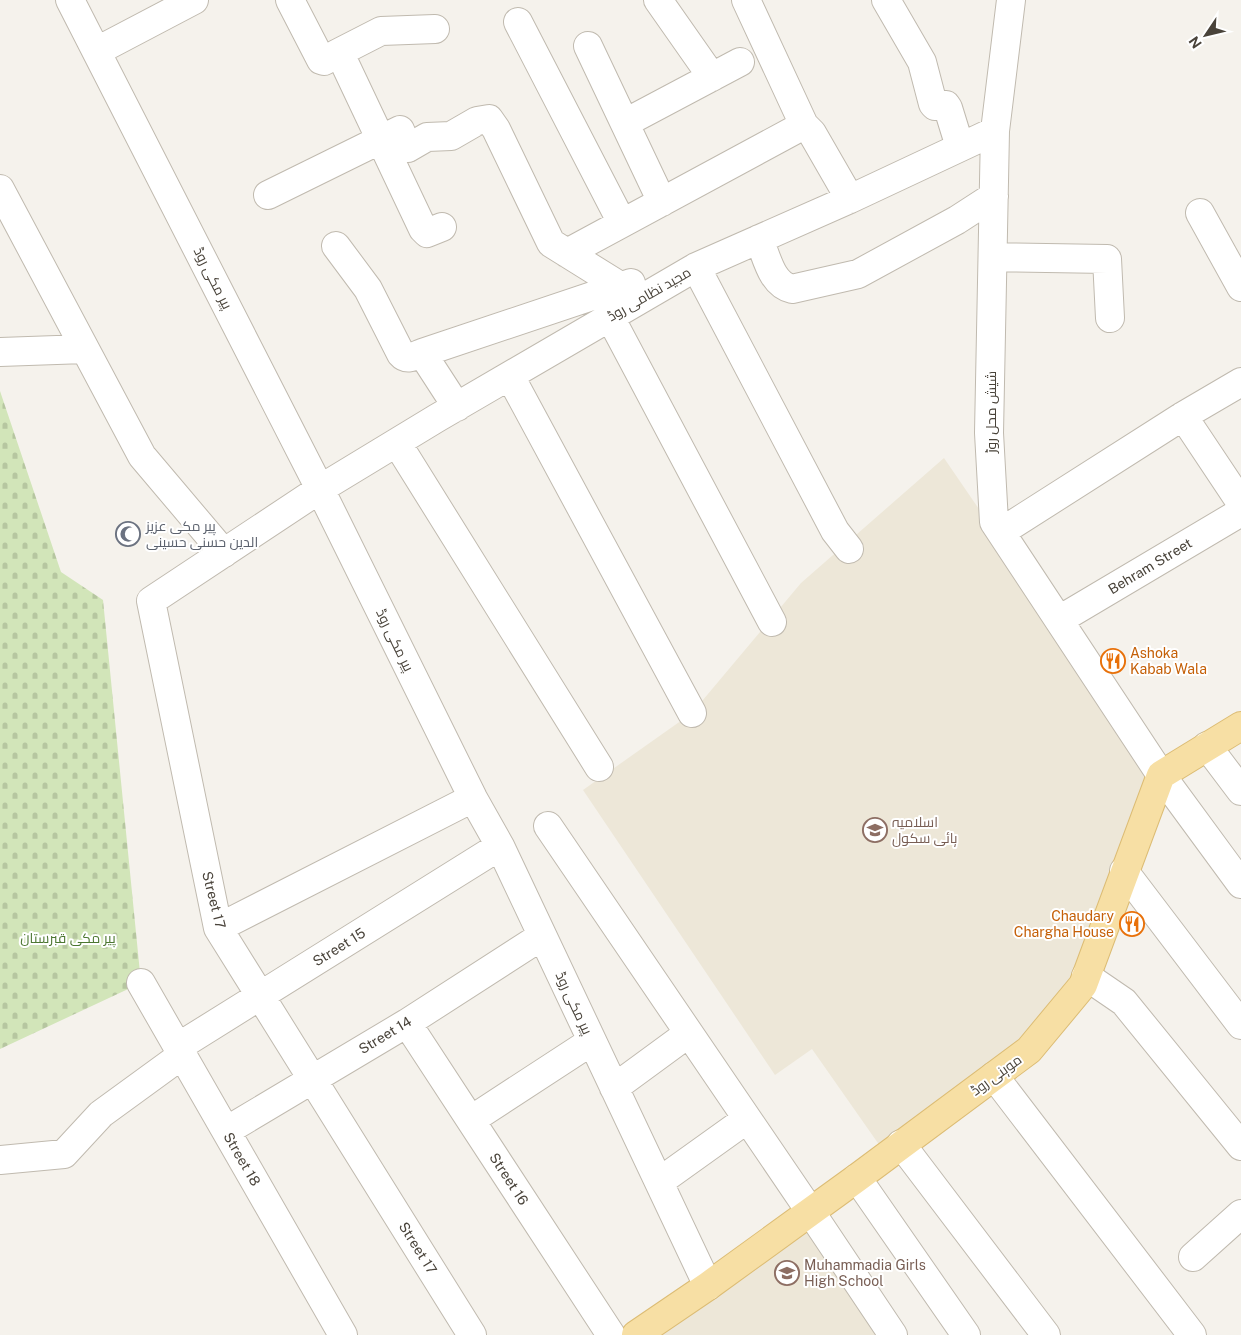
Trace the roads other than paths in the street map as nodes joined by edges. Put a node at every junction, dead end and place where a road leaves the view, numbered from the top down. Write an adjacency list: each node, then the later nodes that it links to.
1 (70, 0): 11 (street, پیر مکی روڈ)
2 (290, 0): 12 (street)
3 (658, 0): 14 (street)
4 (746, 0): 16 (street)
5 (886, 0): 19 (street)
6 (1011, 0): 17 (street, شیش محل روڑ)
7 (191, 1): 11 (street)
8 (518, 22): 26 (street)
9 (435, 28): 12 (street)
10 (588, 46): 15 (street)
11 (97, 51): 46 (street, پیر مکی روڈ)
12 (338, 53): 18 (street)
13 (740, 62): 14 (street)
14 (712, 77): 15 (street)
15 (625, 123): 24 (street)
16 (804, 125): 23 (street); 24 (street)
17 (995, 131): 19 (street, مجید نظامی روڈ); 22 (street, شیش محل روڑ)
18 (381, 139): 21 (street); 27 (street); 30 (street)
19 (960, 147): 23 (street, مجید نظامی روڈ)
20 (0, 189): 38 (street)
21 (268, 195)
22 (994, 196): 28 (street); 31 (street, شیش محل روڑ)
23 (850, 200): 28 (street, مجید نظامی روڈ)
24 (662, 202): 26 (street)
25 (1200, 213): 34 (street)
26 (622, 223): 30 (street)
27 (442, 227)
28 (759, 239): 32 (street, مجید نظامی روڈ)
29 (336, 246): 40 (street)
30 (567, 252): 33 (street)
31 (993, 257): 37 (street); 49 (street, شیش محل روڑ)
32 (696, 267): 35 (street, مجید نظامی روڈ); 50 (street)
33 (620, 286): 35 (street); 40 (street)
34 (1241, 287)
35 (647, 295): 36 (street, مجید نظامی روڈ)
36 (610, 317): 41 (street, مجید نظامی روڈ); 53 (street)
37 (1110, 318)
38 (85, 349): 39 (street); 51 (street)
39 (0, 352)
40 (422, 354): 43 (street)
41 (510, 376): 43 (street, مجید نظامی روڈ); 54 (street)
42 (1241, 382): 44 (street)
43 (457, 407): 45 (street, مجید نظامی روڈ)
44 (1183, 416): 47 (street); 49 (street)
45 (397, 443): 46 (street, مجید نظامی روڈ); 57 (street)
46 (320, 489): 51 (street, Street 17); 60 (street, پیر مکی روڈ)
47 (1241, 503)
48 (1241, 512): 52 (street, Behram Street)
49 (1001, 532): 52 (street, شیش محل روڑ)
50 (849, 549)
51 (224, 553): 65 (street, Street 17)
52 (1059, 620): 58 (street, شیش محل روڑ)
53 (772, 622)
54 (692, 713)
55 (1241, 726): 56 (main road)
56 (1207, 746): 58 (main road); 59 (street)
57 (599, 768)
58 (1161, 774): 63 (main road, موہنی روڈ); 64 (street, شیش محل روڑ)
59 (1241, 791)
60 (473, 798): 62 (street, پیر مکی روڈ); 65 (street)
61 (548, 826): 72 (street)
62 (500, 846): 66 (street, پیر مکی روڈ); 69 (street, Street 15)
63 (1124, 871): 67 (main road, موہنی روڈ); 71 (street)
64 (1241, 884)
65 (218, 928): 69 (street, Street 17)
66 (542, 936): 70 (street, Street 14); 73 (street, پیر مکی روڈ)
67 (1086, 976): 75 (main road, موہنی روڈ); 82 (street)
68 (141, 983): 74 (street, Street 18)
69 (261, 995): 74 (street, Street 15); 76 (street, Street 17)
70 (407, 1023): 76 (street, Street 14); 79 (street, Street 16)
71 (1241, 1025)
72 (689, 1033): 77 (street); 78 (street)
73 (592, 1041): 77 (street, پیر مکی روڈ); 79 (street)
74 (180, 1051): 80 (street, Street 18); 83 (street, Street 15)
75 (994, 1076): 81 (main road, موہنی روڈ); 97 (street)
76 (312, 1079): 80 (street, Street 14); 91 (street, Street 17)
77 (614, 1088): 85 (street, پیر مکی روڈ)
78 (748, 1118): 85 (street); 86 (street)
79 (471, 1120): 92 (street, Street 16)
80 (226, 1131): 90 (street, Street 18)
81 (901, 1144): 84 (main road, موہنی روڈ); 96 (street)
82 (1241, 1146)
83 (0, 1160)
84 (857, 1178): 86 (main road, موہنی روڈ); 95 (street)
85 (658, 1182): 89 (street, پیر مکی روڈ)
86 (810, 1211): 89 (main road, موہنی روڈ); 94 (street)
87 (1241, 1214): 88 (street)
88 (1193, 1257)
89 (708, 1286): 93 (main road, موہنی روڈ)
90 (343, 1335)
91 (472, 1335)
92 (611, 1335)
93 (636, 1335)
94 (893, 1335)
95 (966, 1335)
96 (1046, 1335)
97 (1192, 1335)

